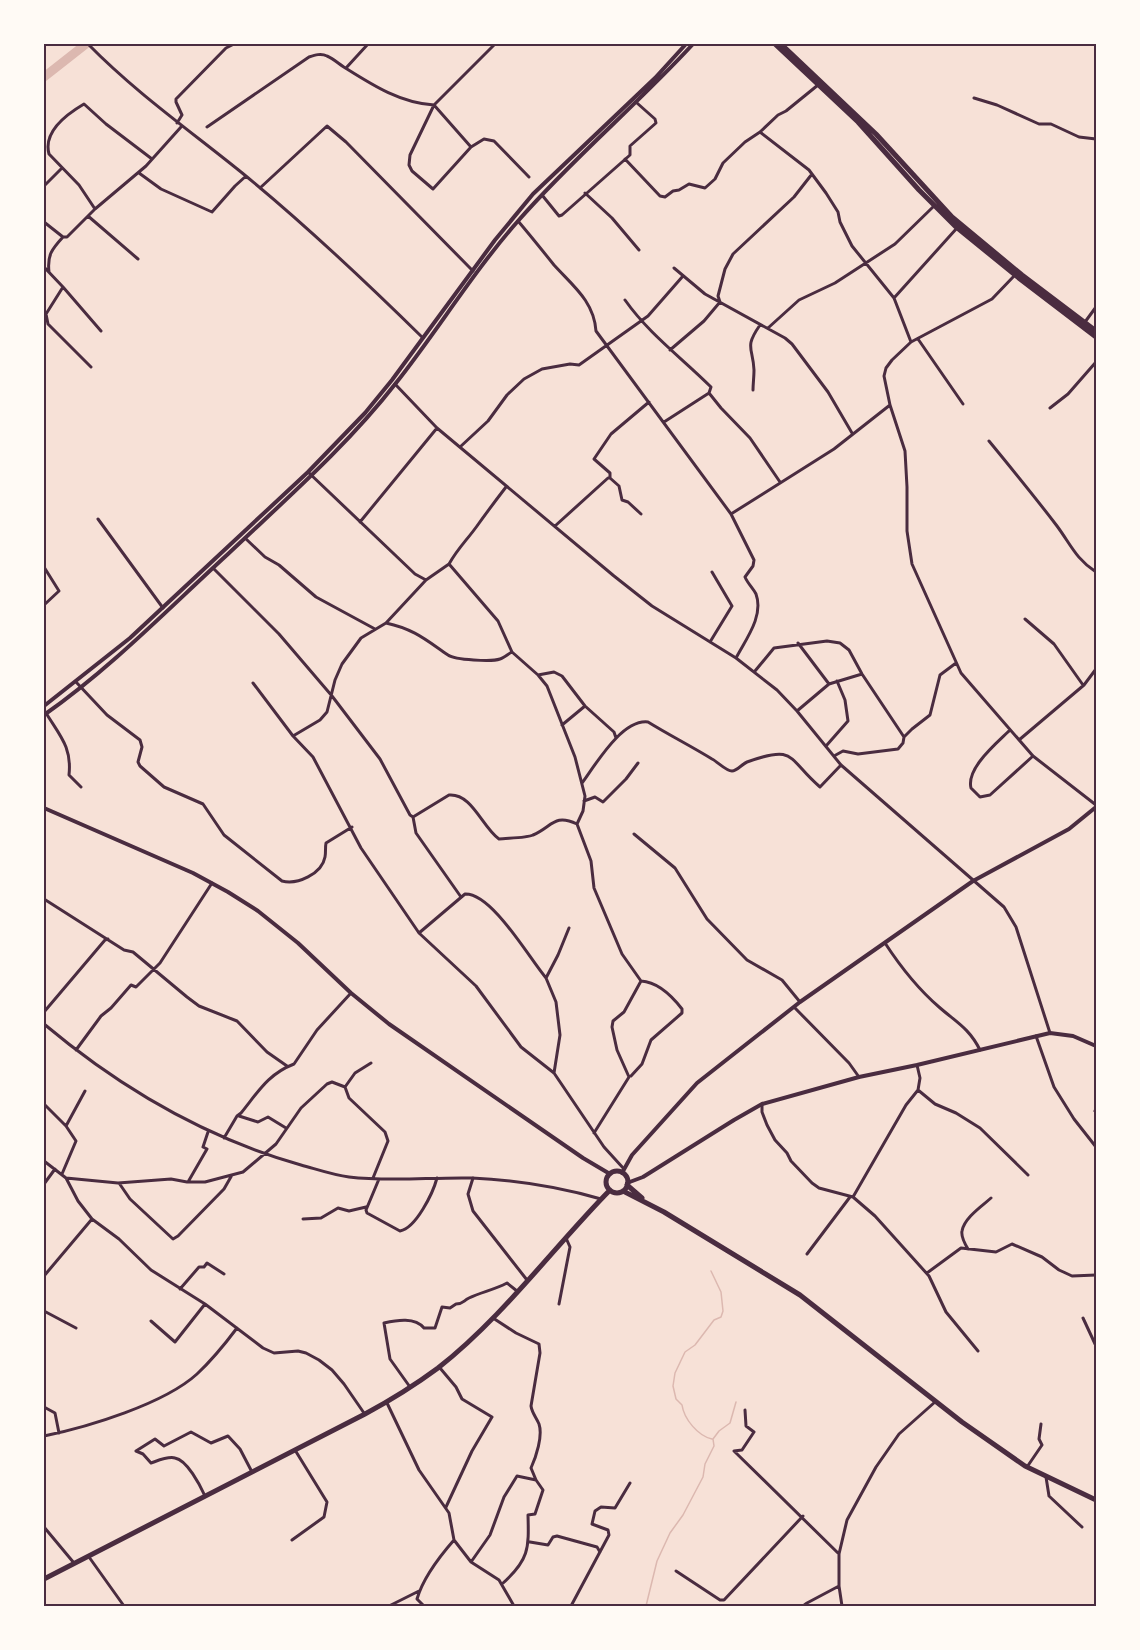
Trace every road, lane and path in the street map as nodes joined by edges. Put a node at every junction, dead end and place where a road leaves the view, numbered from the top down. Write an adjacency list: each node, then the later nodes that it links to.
1 (88, 44): 14 (street)
2 (234, 44): 14 (street)
3 (368, 44): 9 (street)
4 (495, 44): 13 (street)
5 (686, 44): 43 (street)
6 (693, 44): 12 (street)
7 (775, 44): 10 (main road)
8 (781, 44): 53 (main road)
9 (346, 68): 13 (street); 16 (street)
10 (819, 85): 17 (street); 31 (main road)
11 (974, 98): 18 (street)
12 (637, 103): 21 (street); 30 (street)
13 (434, 105): 19 (street); 19 (street)
14 (177, 123): 15 (street)
15 (181, 127): 20 (street); 25 (street)
16 (207, 127)
17 (760, 132): 21 (street); 24 (street)
18 (1096, 139)
19 (471, 147): 26 (street)
20 (152, 159): 22 (street); 23 (street)
21 (625, 159): 29 (street)
22 (62, 168): 27 (street); 32 (street)
23 (138, 173): 25 (street); 32 (street)
24 (812, 174): 40 (street); 50 (street)
25 (246, 176): 28 (street)
26 (529, 177)
27 (44, 186)
28 (260, 188): 43 (street); 59 (street)
29 (585, 193): 30 (street); 38 (street)
30 (542, 195): 34 (street)
31 (934, 206): 36 (main road); 40 (street)
32 (95, 209): 33 (street)
33 (88, 216): 37 (street); 39 (street)
34 (518, 220): 62 (street); 66 (street)
35 (44, 222): 37 (street)
36 (957, 228): 45 (main road); 48 (street)
37 (63, 237): 44 (street)
38 (639, 250)
39 (138, 260)
40 (865, 263): 48 (street); 55 (street)
41 (44, 267): 44 (street)
42 (674, 268): 46 (street)
43 (473, 271): 59 (street)
44 (49, 272): 47 (street)
45 (1014, 275): 58 (main road); 60 (street)
46 (683, 276): 50 (street); 52 (street)
47 (63, 287): 56 (street); 65 (street)
48 (894, 298): 61 (street)
49 (625, 300): 52 (street)
50 (720, 302): 54 (street); 63 (street)
51 (1096, 307): 53 (street)
52 (640, 320): 62 (street); 63 (street)
53 (1085, 322): 57 (main road)
54 (760, 325): 55 (street); 67 (street)
55 (768, 328): 75 (street)
56 (100, 331)
57 (1096, 331)
58 (1096, 337)
59 (423, 338): 78 (street)
60 (918, 339): 61 (street); 70 (street)
61 (911, 342): 71 (street)
62 (605, 345): 69 (street); 77 (street)
63 (670, 350): 68 (street)
64 (1096, 362): 72 (street)
65 (91, 367)
66 (395, 384): 74 (street); 78 (street)
67 (753, 390)
68 (709, 393): 73 (street); 80 (street)
69 (649, 402): 73 (street); 79 (street)
70 (963, 404)
71 (890, 405): 75 (street); 103 (street)
72 (1050, 408)
73 (664, 422): 83 (street)
74 (437, 428): 77 (street); 85 (street)
75 (852, 433): 80 (street)
76 (989, 441): 92 (street)
77 (460, 447): 81 (street)
78 (310, 474): 85 (street); 87 (street); 95 (street)
79 (610, 478): 82 (street); 86 (street)
80 (780, 482): 83 (street)
81 (506, 487): 86 (street); 88 (street)
82 (641, 514)
83 (731, 514): 102 (street)
84 (98, 519): 95 (street)
85 (360, 522): 93 (street)
86 (555, 526): 99 (street)
87 (245, 538): 90 (street); 98 (street)
88 (449, 564): 93 (street); 101 (street)
89 (44, 567): 94 (street)
90 (213, 568): 113 (street); 114 (street)
91 (712, 572): 99 (street)
92 (1096, 572)
93 (426, 580): 97 (street)
94 (44, 605)
95 (163, 608): 109 (street)
96 (1025, 619): 112 (street)
97 (386, 623): 98 (street); 101 (street)
98 (376, 629): 114 (street)
99 (710, 642): 102 (street)
100 (798, 643): 105 (street); 107 (street); 111 (street)
101 (512, 652): 106 (street)
102 (736, 658): 105 (street)
103 (957, 663): 120 (street); 122 (street)
104 (1096, 669): 112 (street)
105 (755, 671): 117 (street)
106 (538, 675): 116 (street); 119 (street)
107 (862, 675): 108 (street); 122 (street)
108 (837, 681): 111 (street); 125 (street)
109 (76, 682): 113 (street); 115 (street)
110 (254, 683): 121 (street)
111 (829, 684): 117 (street)
112 (1084, 685): 124 (street)
113 (81, 687): 118 (street); 137 (street)
114 (332, 696): 121 (street); 135 (street)
115 (44, 706)
116 (585, 706): 119 (street); 123 (street)
117 (797, 711): 125 (street)
118 (45, 714): 131 (street)
119 (562, 725): 130 (street)
120 (1010, 730): 124 (street); 127 (street)
121 (293, 736): 137 (street)
122 (904, 737): 126 (street)
123 (616, 738): 129 (street); 130 (street)
124 (1019, 741): 127 (street)
125 (826, 746): 126 (street)
126 (834, 756): 129 (street)
127 (1033, 756): 133 (street)
128 (638, 764): 132 (street)
129 (841, 765): 139 (street)
130 (582, 783): 132 (street)
131 (81, 787)
132 (584, 801): 136 (street)
133 (1096, 806): 139 (street)
134 (44, 808): 140 (street)
135 (413, 817): 136 (street); 141 (street)
136 (577, 825): 150 (street)
137 (352, 828): 145 (street)
138 (634, 834): 152 (street)
139 (973, 881): 147 (street); 156 (street)
140 (212, 884): 148 (street); 151 (street)
141 (461, 897): 145 (street); 149 (street)
142 (45, 899): 143 (street); 146 (street)
143 (44, 905)
144 (569, 928): 149 (street)
145 (419, 933): 164 (street)
146 (108, 939): 148 (street); 154 (street)
147 (885, 943): 152 (street); 160 (street)
148 (155, 969): 159 (street); 163 (street)
149 (546, 978): 164 (street)
150 (641, 981): 165 (street); 165 (street)
151 (351, 993): 163 (street); 184 (street)
152 (800, 1002): 153 (street)
153 (794, 1007): 166 (street); 182 (street)
154 (44, 1012)
155 (44, 1024): 159 (street)
156 (1050, 1034): 157 (street); 158 (street)
157 (1036, 1036): 160 (street); 178 (street)
158 (1096, 1046)
159 (76, 1050): 175 (street)
160 (980, 1050): 162 (street)
161 (371, 1063): 167 (street)
162 (918, 1065): 166 (street); 168 (street)
163 (287, 1066): 172 (street)
164 (554, 1073): 176 (street)
165 (629, 1077): 176 (street)
166 (859, 1077): 171 (street)
167 (345, 1086): 174 (street); 188 (street)
168 (918, 1090): 186 (street); 198 (street)
169 (85, 1091): 173 (street)
170 (44, 1104): 173 (street)
171 (762, 1104): 195 (street); 198 (street)
172 (237, 1116): 174 (street); 177 (street)
173 (66, 1126): 183 (street)
174 (286, 1128): 179 (street)
175 (208, 1131): 177 (street); 193 (street)
176 (594, 1133): 182 (street)
177 (224, 1138): 179 (street)
178 (1096, 1147)
179 (262, 1154): 185 (street); 188 (street)
180 (44, 1161): 181 (street)
181 (55, 1168): 183 (street); 194 (street)
182 (623, 1171): 184 (main road); 195 (main road)
183 (62, 1174): 187 (street)
184 (610, 1174): 196 (main road)
185 (232, 1175): 192 (street); 193 (street)
186 (1028, 1175)
187 (66, 1178): 192 (street); 203 (street)
188 (373, 1178): 191 (street)
189 (436, 1178): 190 (street); 191 (street); 202 (street)
190 (473, 1178): 200 (street); 212 (street)
191 (379, 1179): 202 (street)
192 (118, 1182): 193 (street)
193 (187, 1182)
194 (44, 1184)
195 (627, 1184): 197 (main road); 201 (main road)
196 (610, 1190): 197 (main road); 200 (main road)
197 (622, 1191): 201 (main road)
198 (852, 1197): 207 (street); 209 (street)
199 (991, 1198): 206 (street)
200 (602, 1199): 205 (main road)
201 (648, 1203): 227 (main road)
202 (366, 1207): 204 (street)
203 (92, 1218): 211 (street); 213 (street)
204 (303, 1219)
205 (566, 1238): 212 (main road); 216 (street)
206 (968, 1249): 209 (street); 210 (street)
207 (807, 1254)
208 (224, 1274): 213 (street)
209 (927, 1274): 224 (street)
210 (1096, 1275)
211 (44, 1276)
212 (527, 1280): 214 (main road)
213 (180, 1289): 215 (street)
214 (518, 1290): 218 (main road); 226 (street)
215 (205, 1304): 220 (street); 222 (street)
216 (559, 1304)
217 (44, 1311): 221 (street)
218 (492, 1317): 225 (main road); 239 (street)
219 (1083, 1318): 223 (street)
220 (152, 1321)
221 (76, 1328)
222 (237, 1328): 231 (street); 233 (street)
223 (1096, 1342)
224 (978, 1351)
225 (439, 1367): 226 (main road); 243 (street)
226 (410, 1388): 228 (main road)
227 (936, 1401): 236 (main road); 251 (street)
228 (387, 1403): 231 (main road); 243 (street)
229 (44, 1407): 233 (street)
230 (745, 1410): 244 (street)
231 (365, 1414): 235 (main road)
232 (1041, 1424): 236 (street)
233 (58, 1433): 234 (street)
234 (44, 1436)
235 (295, 1450): 237 (main road); 247 (street)
236 (1027, 1467): 238 (main road)
237 (252, 1472): 241 (main road); 241 (street)
238 (1047, 1477): 242 (main road); 246 (street)
239 (536, 1480): 249 (street); 253 (street)
240 (630, 1483): 250 (street)
241 (206, 1496): 252 (main road)
242 (1096, 1500)
243 (446, 1507): 248 (street)
244 (803, 1516): 251 (street); 255 (street)
245 (44, 1527): 254 (street)
246 (1082, 1527)
247 (292, 1540)
248 (454, 1540): 253 (street); 259 (street)
249 (529, 1542): 250 (street); 257 (street)
250 (600, 1554): 264 (street)
251 (839, 1554): 258 (street)
252 (88, 1556): 254 (main road); 260 (street)
253 (471, 1562): 257 (street)
254 (74, 1563): 256 (main road)
255 (676, 1570)
256 (44, 1579)
257 (502, 1584): 263 (street)
258 (839, 1586): 265 (street); 266 (street)
259 (419, 1591): 261 (street); 262 (street)
260 (124, 1606)
261 (389, 1606)
262 (424, 1606)
263 (514, 1606)
264 (571, 1606)
265 (803, 1606)
266 (842, 1606)

